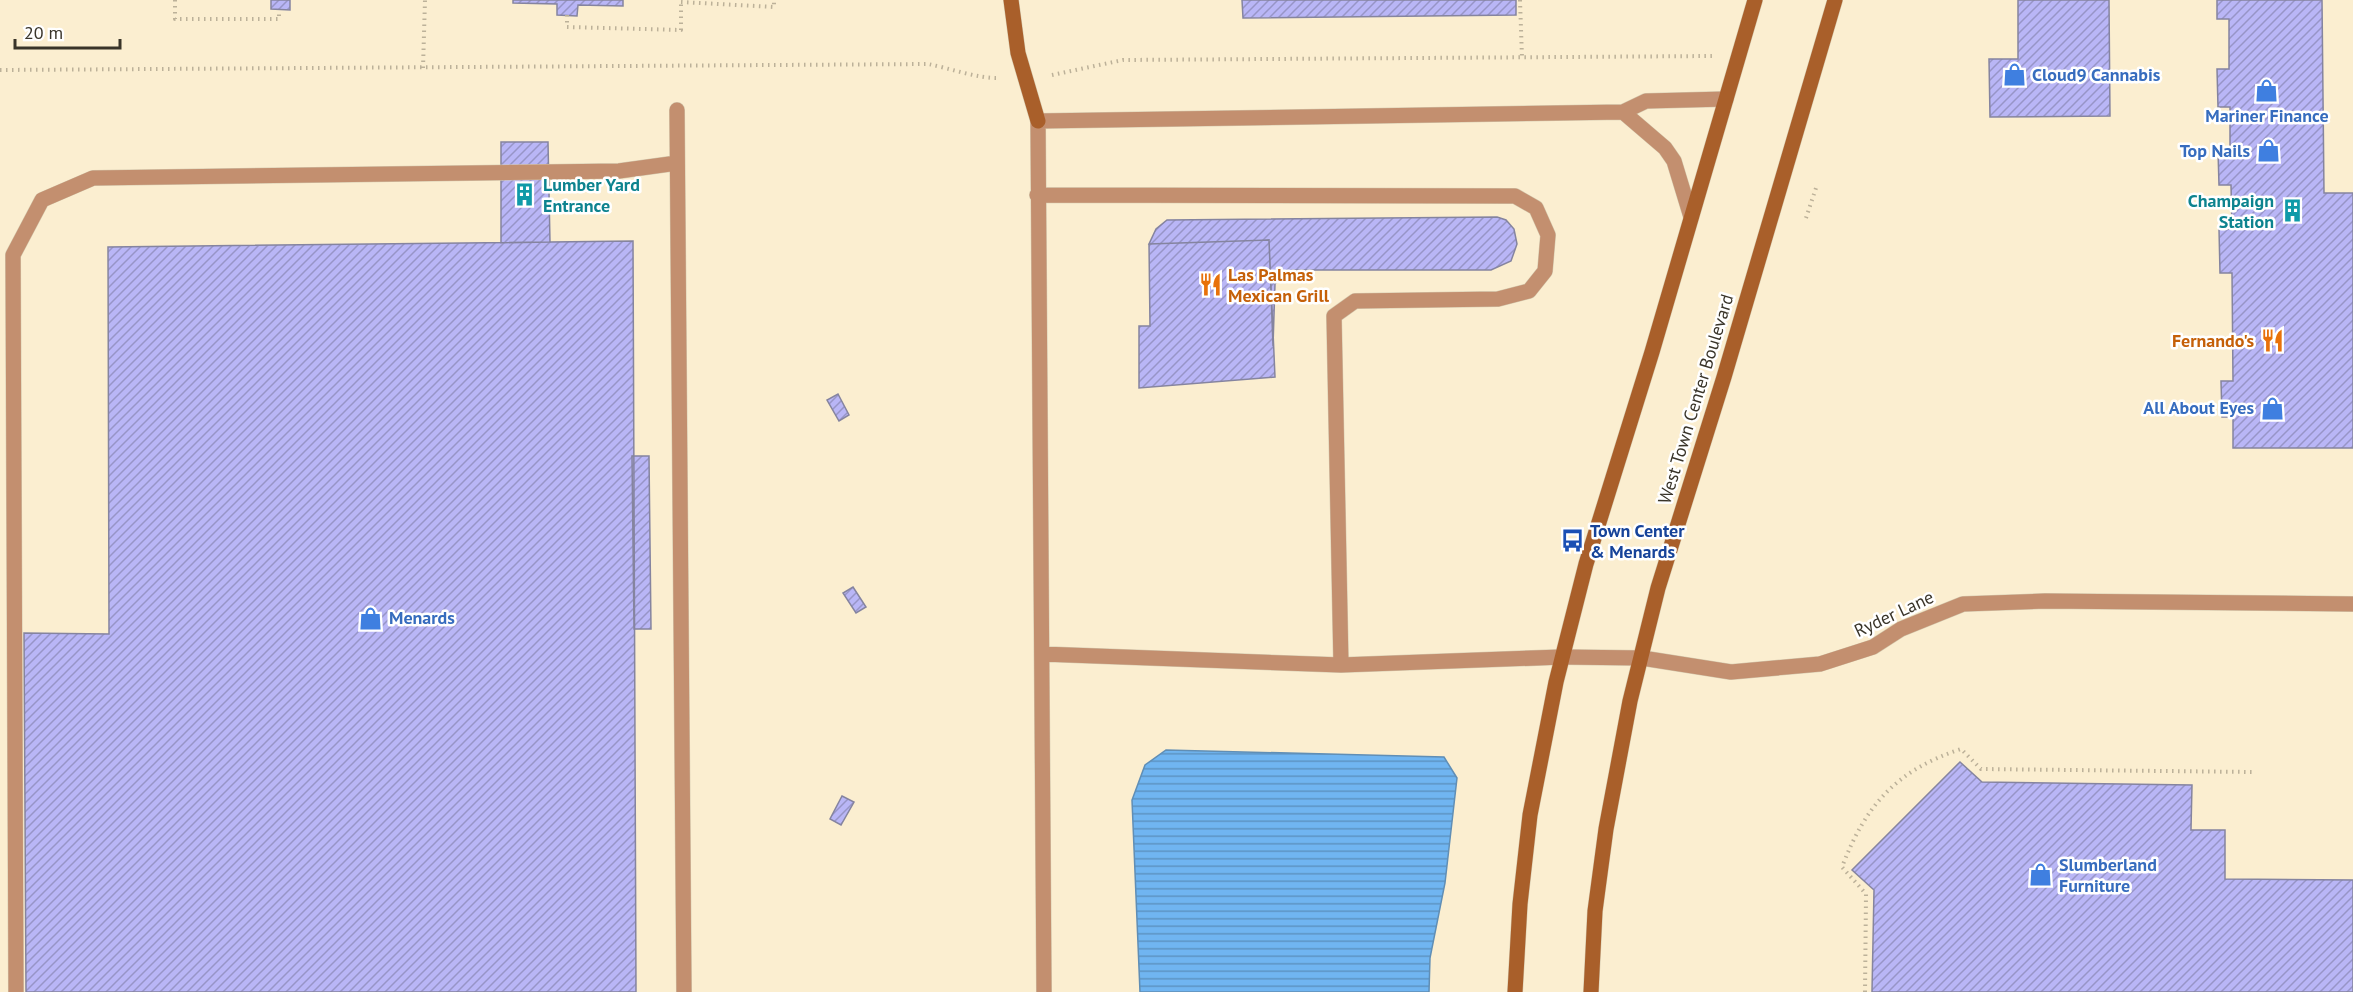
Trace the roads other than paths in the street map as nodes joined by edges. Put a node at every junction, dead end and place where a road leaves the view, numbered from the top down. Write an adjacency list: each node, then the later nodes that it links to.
1 (1011, 0): 7 (main road)
2 (1755, 0): 4 (main road)
3 (1835, 0): 14 (main road, West Town Center Boulevard)
4 (1726, 99): 6 (street); 10 (main road)
5 (677, 110): 8 (street)
6 (1623, 112): 7 (street); 10 (street)
7 (1038, 121): 9 (street)
8 (677, 164): 16 (street); 17 (street)
9 (1037, 195): 12 (street); 15 (street)
10 (1691, 218): 13 (main road)
11 (2353, 604): 14 (street, Ryder Lane)
12 (1042, 654): 15 (street, Ryder Lane); 18 (street)
13 (1562, 657): 14 (street, Ryder Lane); 15 (street, Ryder Lane); 19 (main road)
14 (1642, 658): 20 (main road, West Town Center Boulevard)
15 (1341, 665)
16 (16, 992)
17 (684, 992)
18 (1044, 992)
19 (1515, 992)
20 (1591, 992)

